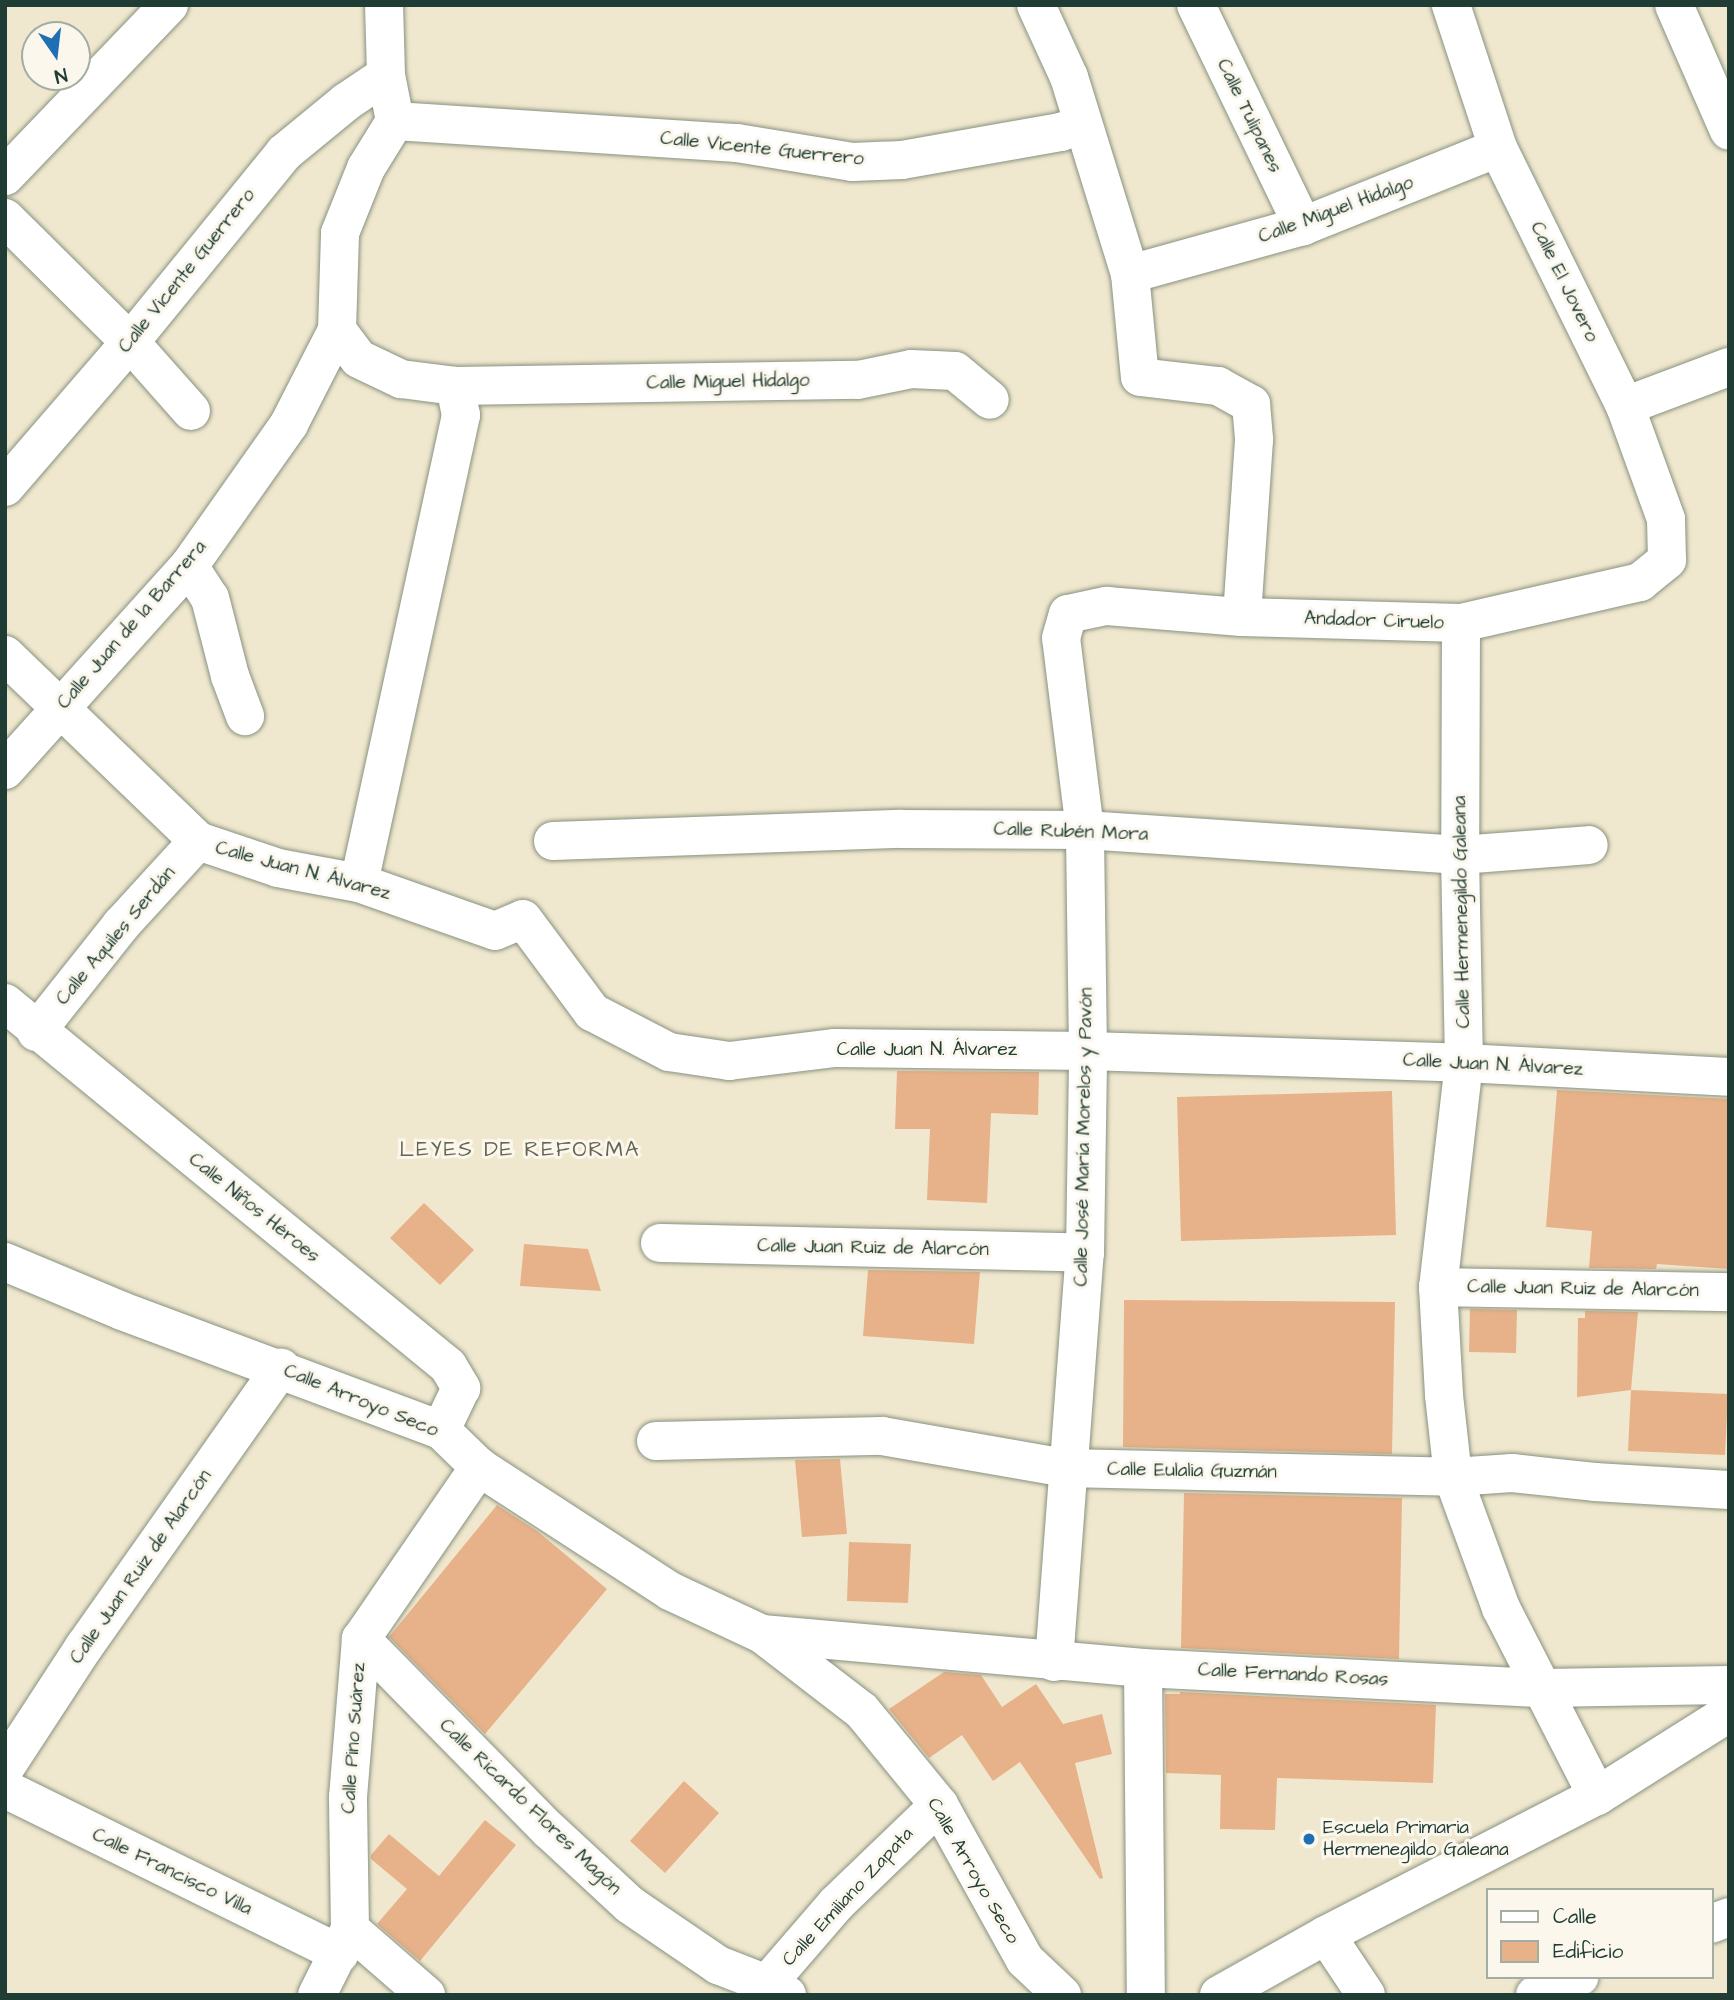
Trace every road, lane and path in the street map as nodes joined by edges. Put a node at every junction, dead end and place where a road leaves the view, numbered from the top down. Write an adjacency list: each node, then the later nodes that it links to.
1 (169, 5): 12 (street)
2 (384, 5): 7 (street)
3 (1036, 5): 9 (street)
4 (1196, 5): 14 (street, Calle Tulipanes)
5 (1451, 5): 11 (street, Calle El Jovero)
6 (1674, 5): 10 (street)
7 (386, 75): 8 (street); 17 (street, Calle Vicente Guerrero)
8 (396, 121): 9 (street, Calle Vicente Guerrero); 16 (street)
9 (1082, 124): 15 (street)
10 (1729, 131)
11 (1499, 148): 14 (street, Calle Miguel Hidalgo); 21 (street, Calle El Jovero)
12 (5, 176)
13 (5, 218): 17 (street)
14 (1303, 226): 15 (street, Calle Miguel Hidalgo)
15 (1130, 274): 27 (street)
16 (337, 330): 19 (street, Calle Miguel Hidalgo); 25 (street, Calle Juan de la Barrera)
17 (130, 342): 22 (street); 23 (street, Calle Vicente Guerrero)
18 (1729, 367): 21 (street)
19 (455, 386): 20 (street, Calle Miguel Hidalgo); 38 (street)
20 (990, 400)
21 (1625, 405): 24 (street, Calle El Jovero)
22 (191, 411)
23 (5, 487)
24 (1667, 559): 28 (street, Andador Ciruelo)
25 (189, 566): 30 (street, Calle Juan de la Barrera); 31 (street)
26 (1068, 614): 27 (street, Andador Ciruelo); 33 (street, Calle José María Morelos y Pavón)
27 (1242, 617): 28 (street, Andador Ciruelo)
28 (1461, 623): 37 (street, Calle Hermenegildo Galeana)
29 (5, 655): 30 (street)
30 (58, 709): 32 (street, Calle Juan de la Barrera); 34 (street)
31 (245, 716)
32 (5, 771)
33 (1085, 830): 35 (street, Calle Rubén Mora); 37 (street, Calle Rubén Mora); 40 (street, Calle José María Morelos y Pavón)
34 (198, 841): 38 (street, Calle Juan N. Álvarez); 39 (street, Calle Aquiles Serdán)
35 (553, 841)
36 (1589, 845): 37 (street, Calle Rubén Mora)
37 (1460, 855): 41 (street, Calle Hermenegildo Galeana)
38 (359, 883): 40 (street, Calle Juan N. Álvarez)
39 (16, 1021): 49 (street, Calle Niños Héroes)
40 (1088, 1051): 41 (street, Calle Juan N. Álvarez); 44 (street, Calle José María Morelos y Pavón)
41 (1464, 1063): 42 (street, Calle Juan N. Álvarez); 46 (street, Calle Hermenegildo Galeana)
42 (1729, 1077)
43 (660, 1243): 44 (street, Calle Juan Ruiz de Alarcón)
44 (1085, 1253): 52 (street, Calle José María Morelos y Pavón)
45 (5, 1262): 48 (street, Calle Arroyo Seco)
46 (1438, 1287): 47 (street, Calle Juan Ruiz de Alarcón); 53 (street, Calle Hermenegildo Galeana)
47 (1729, 1292)
48 (281, 1368): 49 (street, Calle Arroyo Seco); 63 (street, Calle Juan Ruiz de Alarcón)
49 (441, 1430): 51 (street, Calle Arroyo Seco)
50 (656, 1441): 52 (street, Calle Eulalia Guzmán)
51 (479, 1467): 55 (street, Calle Arroyo Seco); 56 (street, Calle Pino Suárez)
52 (1066, 1468): 53 (street, Calle Eulalia Guzmán); 58 (street, Calle José María Morelos y Pavón)
53 (1453, 1477): 54 (street, Calle Eulalia Guzmán); 61 (street, Calle Hermenegildo Galeana)
54 (1729, 1490)
55 (762, 1634): 57 (street, Calle Arroyo Seco); 66 (street, Calle Arroyo Seco)
56 (361, 1639): 68 (street, Calle Pino Suárez); 70 (street, Calle Ricardo Flores Magón)
57 (858, 1644): 58 (street, Calle Fernando Rosas)
58 (1054, 1662): 59 (street, Calle Fernando Rosas)
59 (1143, 1668): 61 (street, Calle Fernando Rosas); 74 (street)
60 (1729, 1685): 61 (street, Calle Fernando Rosas)
61 (1542, 1688): 65 (street, Calle Hermenegildo Galeana)
62 (1729, 1713): 65 (street)
63 (5, 1768)
64 (5, 1789): 68 (street, Calle Francisco Villa)
65 (1597, 1796): 67 (street)
66 (939, 1804): 70 (street, Calle Emiliano Zapata); 73 (street, Calle Arroyo Seco)
67 (1326, 1935): 75 (street); 76 (street)
68 (345, 1941): 71 (street); 72 (street, Calle Francisco Villa)
69 (1574, 1979): 77 (street)
70 (775, 1991)
71 (317, 1995)
72 (426, 1995)
73 (1062, 1995)
74 (1146, 1995)
75 (1219, 1995)
76 (1366, 1995)
77 (1535, 1995)

